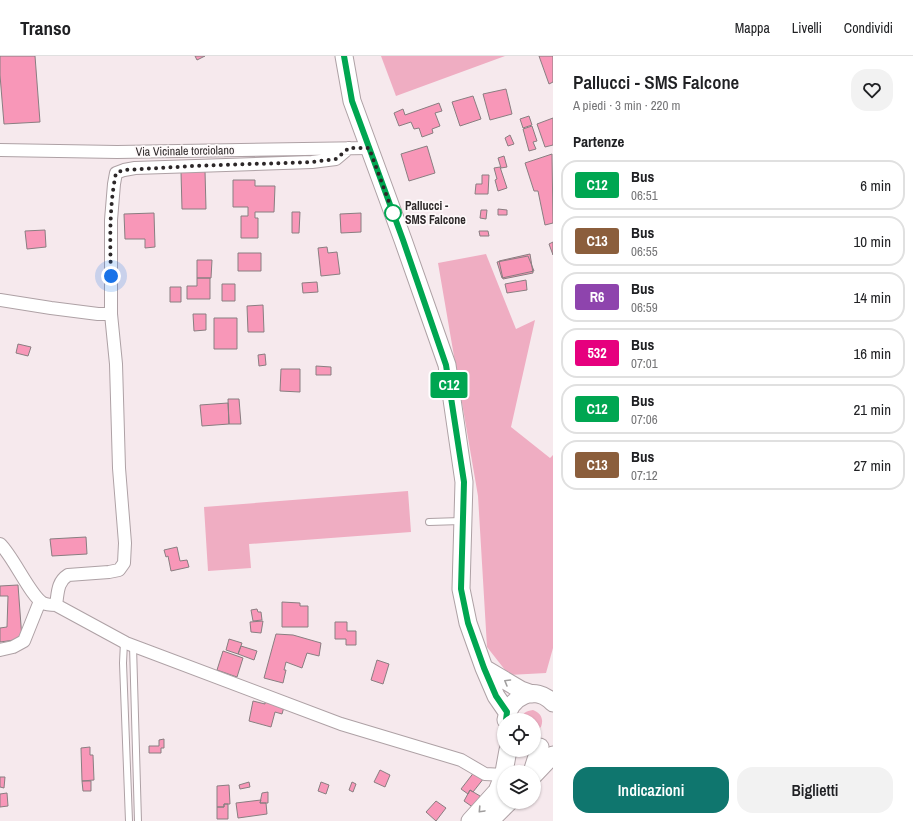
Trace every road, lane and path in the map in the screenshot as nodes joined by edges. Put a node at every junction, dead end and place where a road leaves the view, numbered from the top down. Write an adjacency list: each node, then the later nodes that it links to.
1 (344, 56): 3 (street)
2 (349, 148): 3 (street, Via Vicinale torciolano); 5 (street, Via Vicinale torciolano); 6 (street)
3 (369, 148): 9 (street)
4 (0, 150): 5 (street, Via Vicinale torciolano)
5 (117, 152): 6 (street)
6 (116, 173): 8 (street)
7 (0, 300): 8 (street)
8 (111, 314): 13 (street)
9 (462, 520): 10 (lane); 16 (street)
10 (429, 522)
11 (0, 544): 12 (street)
12 (40, 601): 13 (street); 15 (street)
13 (56, 605): 14 (street)
14 (128, 644): 24 (street); 27 (lane); 28 (lane)
15 (0, 650)
16 (484, 668): 17 (street, one-way to 16); 19 (street)
17 (532, 694): 18 (street); 20 (street)
18 (552, 701)
19 (505, 713)
20 (508, 713)
21 (545, 747): 22 (street); 23 (street)
22 (536, 765)
23 (538, 765)
24 (497, 774)
25 (497, 791): 29 (street, one-way to 29)
26 (501, 809): 30 (street)
27 (129, 821)
28 (138, 821)
29 (470, 821)
30 (490, 821)

